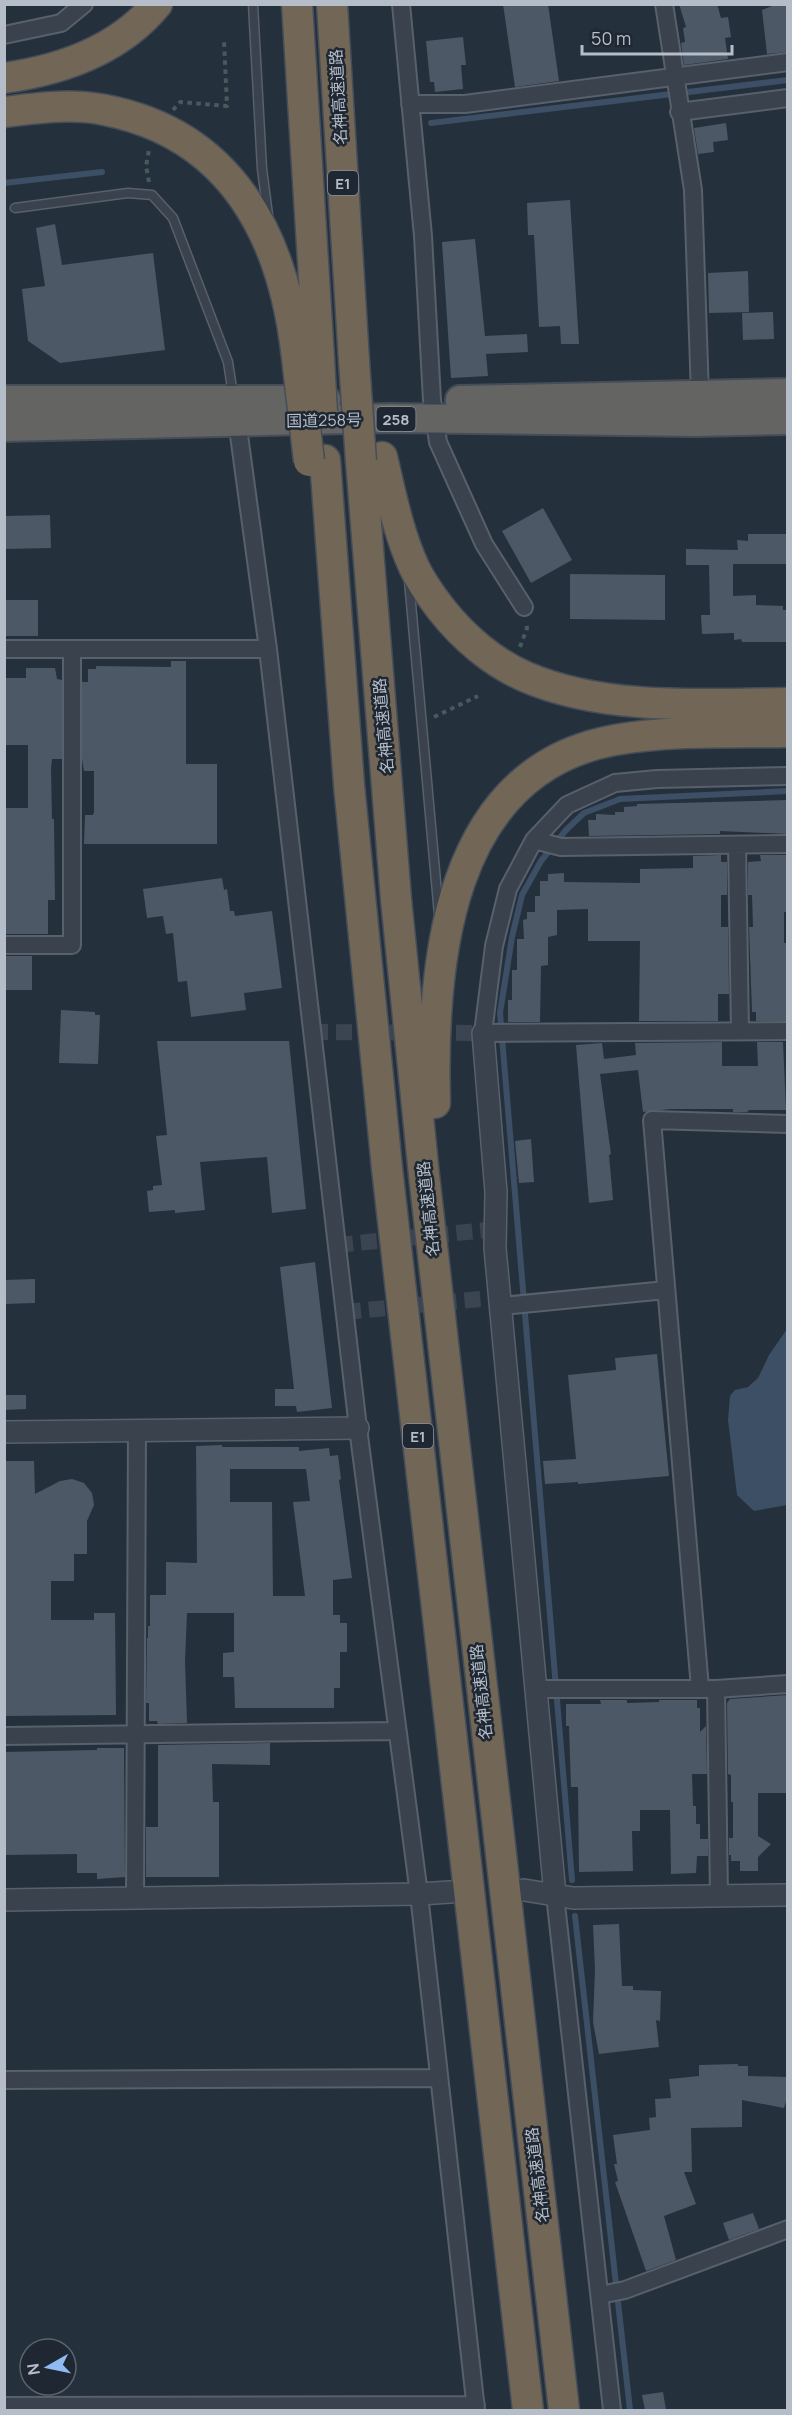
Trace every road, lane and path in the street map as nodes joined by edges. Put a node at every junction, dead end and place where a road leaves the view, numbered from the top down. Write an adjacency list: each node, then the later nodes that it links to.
1 (84, 4): 8 (street)
2 (157, 4): 11 (highway)
3 (253, 4): 20 (lane)
4 (297, 4): 21 (highway, 名神高速道路 / E1)
5 (401, 4): 14 (street)
6 (664, 4): 12 (street)
7 (333, 16): 29 (highway)
8 (4, 35)
9 (224, 40): 16 (path)
10 (788, 62): 12 (street)
11 (4, 78)
12 (676, 94): 13 (street); 14 (street); 23 (street)
13 (788, 99)
14 (410, 104): 25 (street)
15 (4, 112): 20 (highway)
16 (171, 114)
17 (149, 150): 18 (path)
18 (152, 195): 19 (lane); 26 (lane)
19 (15, 208)
20 (276, 257): 21 (highway)
21 (308, 358): 76 (highway, 名神高速道路 / E1, bridge)
22 (788, 393): 23 (highway, 国道258号 / 258)
23 (700, 395): 25 (highway, 国道258号 / 258)
24 (4, 400): 26 (highway, 国道258号 / 258)
25 (433, 409): 26 (highway, 国道258号 / 258); 27 (highway, 国道258号 / 258); 31 (street)
26 (235, 411): 28 (highway, 国道258号 / 258); 34 (street)
27 (788, 420)
28 (4, 427)
29 (372, 459): 30 (highway); 61 (highway, 名神高速道路 / E1)
30 (400, 533): 37 (highway); 45 (lane)
31 (524, 607): 35 (path)
32 (4, 649): 33 (street)
33 (72, 649): 34 (street); 44 (street)
34 (268, 650): 52 (street)
35 (518, 654)
36 (478, 696): 38 (path)
37 (788, 703)
38 (430, 719)
39 (788, 732): 45 (highway)
40 (788, 776): 41 (street)
41 (547, 843): 43 (street); 48 (street)
42 (788, 844): 43 (street)
43 (737, 846): 46 (street)
44 (4, 945)
45 (439, 965): 61 (highway)
46 (740, 1031): 47 (street); 48 (street)
47 (788, 1031)
48 (495, 1033): 51 (street)
49 (788, 1124): 50 (street)
50 (666, 1290): 51 (street); 57 (street)
51 (516, 1304): 56 (street)
52 (358, 1428): 53 (street); 58 (street)
53 (136, 1430): 54 (street); 59 (street)
54 (4, 1432)
55 (788, 1684): 57 (street)
56 (550, 1688): 57 (street); 65 (street)
57 (708, 1688): 66 (street)
58 (396, 1731): 59 (street); 64 (street)
59 (136, 1734): 60 (street); 68 (street)
60 (4, 1736)
61 (489, 1761): 77 (highway, 名神高速道路 / E1)
62 (524, 1890): 65 (street)
63 (450, 1892): 64 (street)
64 (419, 1894): 68 (street); 70 (street)
65 (555, 1895): 66 (street); 73 (street)
66 (719, 1895): 67 (street)
67 (788, 1895)
68 (135, 1899): 69 (street)
69 (4, 1900)
70 (439, 2078): 71 (street); 75 (street)
71 (4, 2080)
72 (788, 2229): 73 (street)
73 (611, 2293): 78 (street)
74 (4, 2406): 75 (street)
75 (476, 2408)
76 (528, 2410)
77 (564, 2410)
78 (612, 2410)

